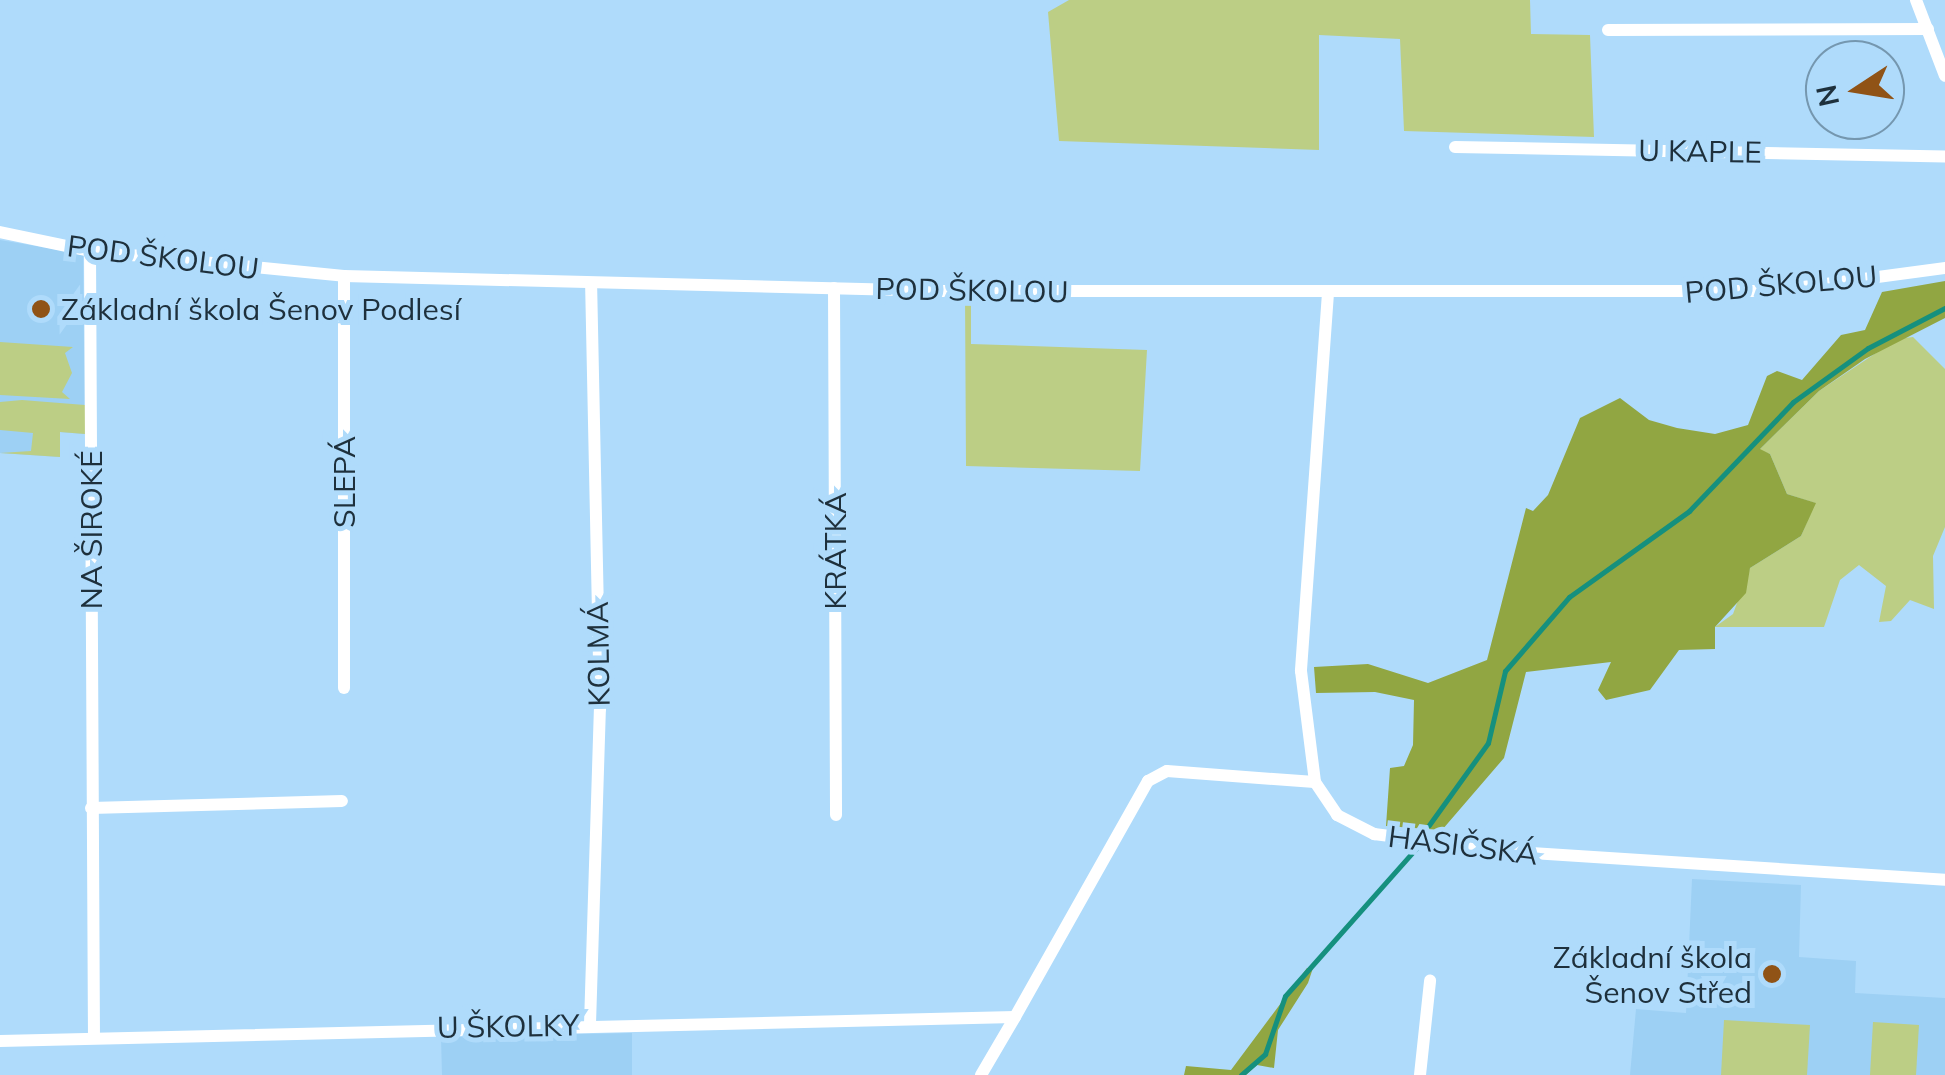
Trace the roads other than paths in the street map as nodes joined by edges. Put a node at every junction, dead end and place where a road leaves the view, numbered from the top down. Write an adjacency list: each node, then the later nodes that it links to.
1 (1916, 0): 2 (street)
2 (1928, 29): 3 (street); 4 (street)
3 (1608, 30)
4 (1945, 76)
5 (1455, 147): 6 (street, U KAPLE)
6 (1945, 156)
7 (0, 232): 8 (street, POD ŠKOLOU)
8 (90, 251): 10 (street, POD ŠKOLOU); 17 (street, NA ŠIROKÉ)
9 (1945, 268): 13 (street, POD ŠKOLOU)
10 (344, 276): 11 (street, POD ŠKOLOU); 14 (street, SLEPÁ)
11 (590, 283): 12 (street, POD ŠKOLOU); 22 (street, KOLMÁ)
12 (834, 288): 13 (street, POD ŠKOLOU); 18 (street, KRÁTKÁ)
13 (1328, 293): 15 (street)
14 (344, 688)
15 (1316, 782): 19 (street, HASIČSKÁ); 21 (street)
16 (342, 801): 17 (street)
17 (91, 808): 23 (street, NA ŠIROKÉ)
18 (836, 814)
19 (1945, 880)
20 (1430, 981): 26 (street)
21 (1015, 1016): 22 (street, U ŠKOLKY); 25 (street)
22 (590, 1024): 23 (street, U ŠKOLKY)
23 (94, 1038): 24 (street, U ŠKOLKY)
24 (0, 1041)
25 (981, 1075)
26 (1420, 1075)

